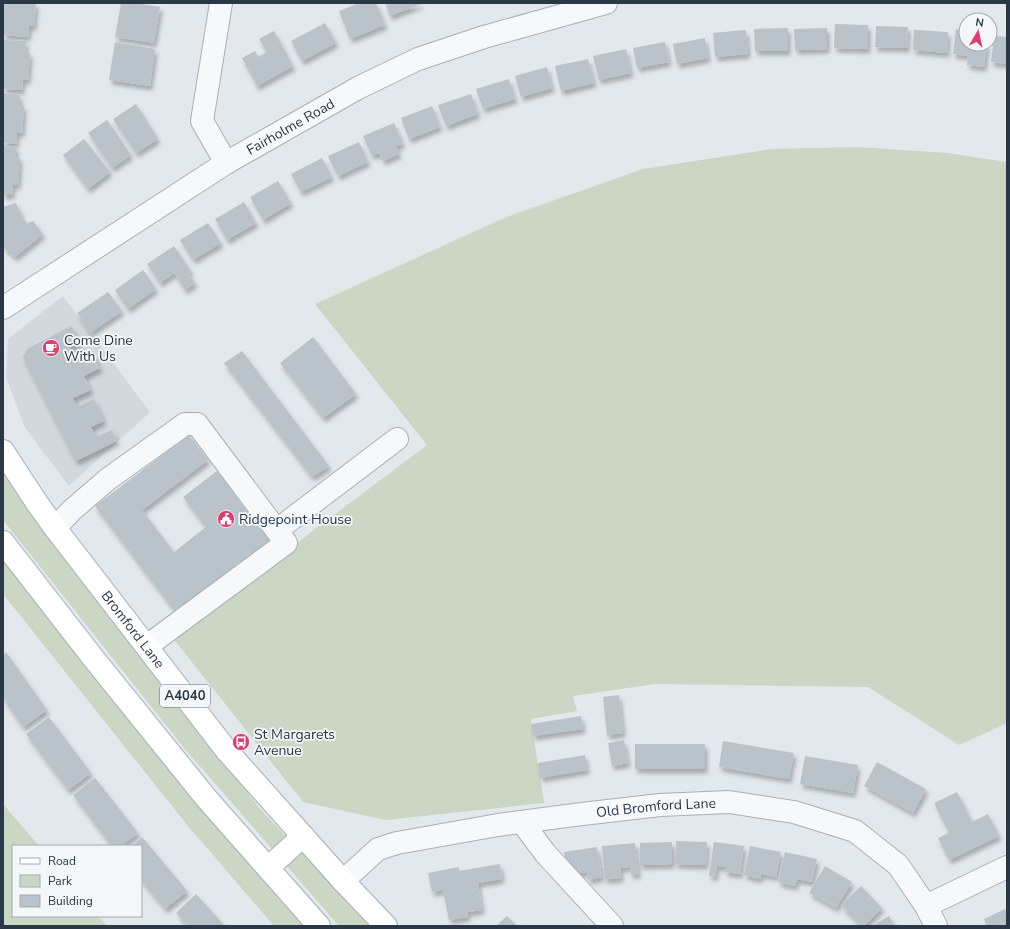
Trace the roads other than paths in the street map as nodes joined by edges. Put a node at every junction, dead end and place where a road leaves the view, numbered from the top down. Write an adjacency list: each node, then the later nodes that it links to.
1 (221, 3): 3 (street)
2 (606, 3): 3 (street, Fairholme Road)
3 (226, 163): 4 (street, Fairholme Road)
4 (3, 308)
5 (397, 439): 8 (street)
6 (3, 451): 7 (main road, Bromford Lane / A4040)
7 (55, 528): 8 (street); 10 (main road, Bromford Lane / A4040)
8 (277, 530): 10 (street)
9 (3, 542): 14 (main road)
10 (147, 646): 12 (main road, Bromford Lane / A4040)
11 (522, 822): 15 (street, Old Bromford Lane); 16 (street, Old Bromford Lane); 19 (street)
12 (303, 836): 14 (main road); 15 (main road, Bromford Lane / A4040)
13 (1007, 867): 16 (street)
14 (268, 868): 17 (main road)
15 (343, 881): 18 (main road, Bromford Lane / A4040)
16 (926, 906): 20 (street, Old Bromford Lane)
17 (319, 926)
18 (386, 926)
19 (612, 926)
20 (936, 926)

